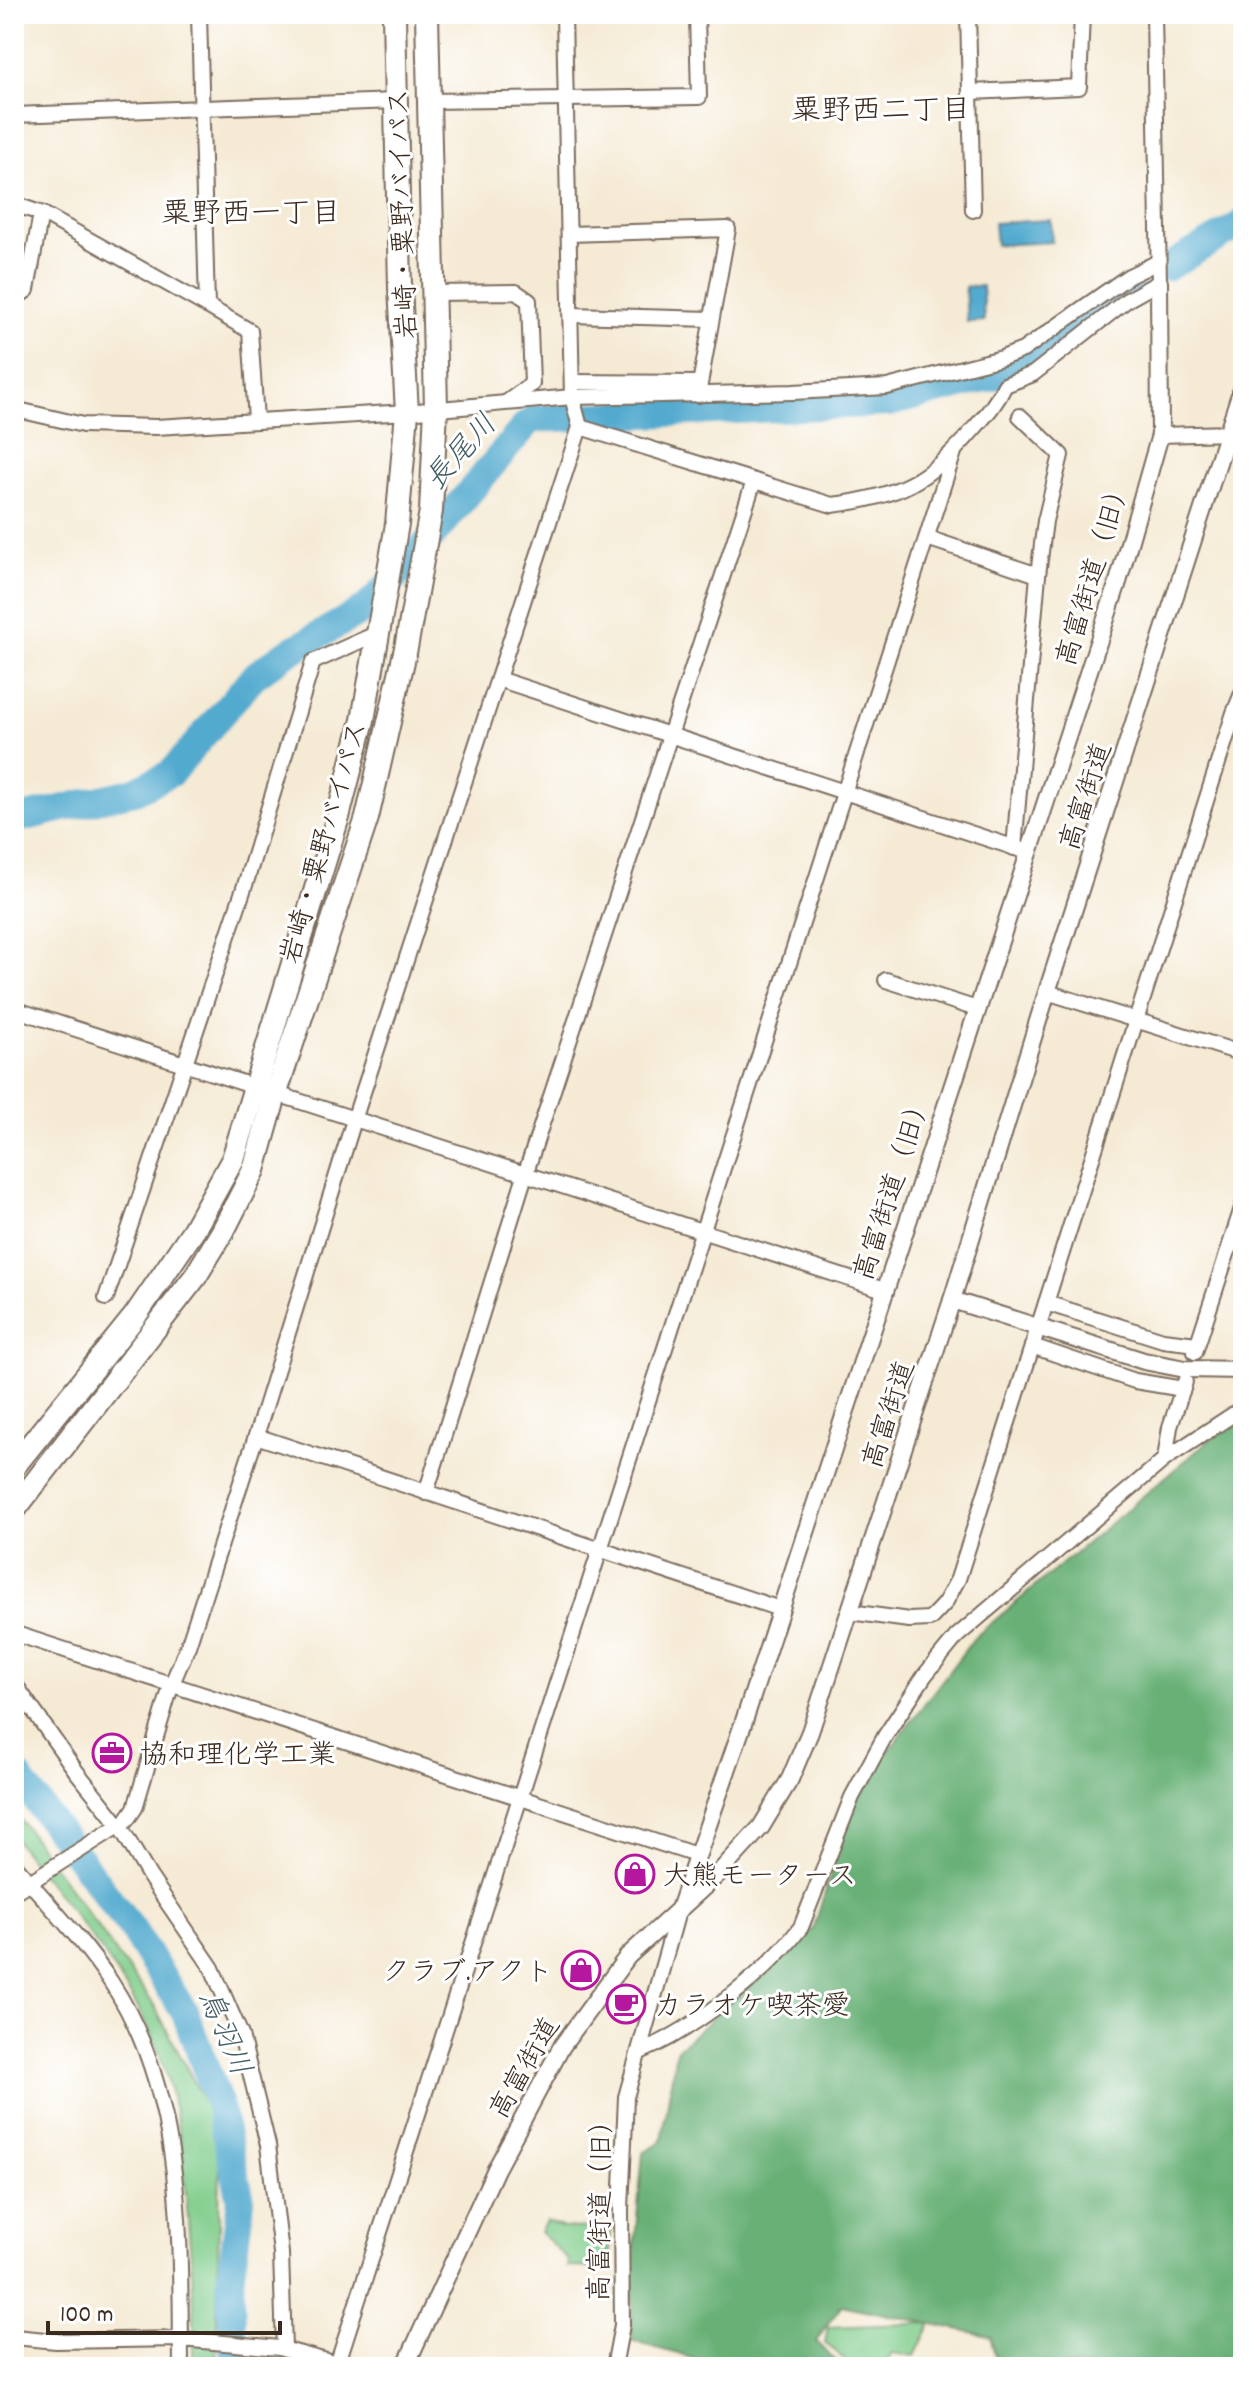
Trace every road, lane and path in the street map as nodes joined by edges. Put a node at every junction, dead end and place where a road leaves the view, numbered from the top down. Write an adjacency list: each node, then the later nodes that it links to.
1 (199, 14): 13 (street)
2 (394, 14): 11 (highway, 岩崎・粟野バイパス)
3 (427, 14): 12 (highway, 岩崎・粟野バイパス)
4 (564, 14): 10 (street)
5 (697, 14): 10 (street)
6 (968, 14): 9 (street)
7 (1082, 14): 9 (street)
8 (1154, 14): 19 (street, 高富街道（旧）)
9 (970, 92): 16 (street)
10 (566, 99): 12 (street); 18 (street)
11 (396, 101): 13 (street); 36 (highway, 岩崎・粟野バイパス)
12 (427, 101): 21 (highway, 岩崎・粟野バイパス)
13 (200, 110): 14 (street); 23 (street)
14 (14, 115)
15 (14, 204): 17 (street)
16 (973, 210)
17 (43, 214): 22 (street); 23 (street)
18 (569, 234): 24 (street); 25 (street)
19 (1158, 262): 20 (street, 高富街道（旧）); 26 (street)
20 (1159, 282): 27 (street); 41 (street, 高富街道（旧）)
21 (434, 293): 33 (street); 34 (highway, 岩崎・粟野バイパス)
22 (14, 299)
23 (207, 306): 38 (street)
24 (571, 315): 25 (street); 31 (street)
25 (711, 319): 32 (street)
26 (1044, 338): 27 (street); 28 (street)
27 (1056, 354): 29 (street)
28 (1002, 361): 29 (street); 32 (street)
29 (1004, 383): 42 (street)
30 (1243, 385): 40 (street, 高富街道)
31 (572, 389): 32 (street); 33 (street); 39 (street)
32 (699, 389)
33 (507, 402): 34 (street)
34 (436, 408): 36 (street); 59 (highway, 岩崎・粟野バイパス)
35 (14, 409): 38 (street)
36 (407, 412): 38 (street); 46 (highway, 岩崎・粟野バイパス)
37 (1020, 416): 45 (street)
38 (256, 420)
39 (580, 427): 43 (street); 47 (street)
40 (1234, 431): 41 (street); 53 (street, 高富街道)
41 (1160, 435): 51 (street, 高富街道（旧）)
42 (954, 452): 43 (street); 44 (street)
43 (754, 481): 49 (street)
44 (927, 538): 45 (street); 50 (street)
45 (1038, 575): 51 (street)
46 (378, 633): 58 (street); 59 (highway, 岩崎・粟野バイパス)
47 (498, 679): 49 (street); 60 (street)
48 (1243, 691): 56 (street)
49 (670, 737): 50 (street); 61 (street)
50 (845, 794): 51 (street); 63 (street)
51 (1021, 850): 55 (street, 高富街道（旧）)
52 (886, 980): 55 (street)
53 (1047, 992): 56 (street); 66 (street, 高富街道)
54 (14, 1009): 58 (street)
55 (977, 1009): 64 (street, 高富街道（旧）)
56 (1137, 1021): 57 (street); 67 (street)
57 (1243, 1054)
58 (185, 1064): 59 (street); 65 (street)
59 (266, 1092): 60 (street); 74 (highway, 岩崎・粟野バイパス); 76 (highway, 岩崎・粟野バイパス)
60 (354, 1120): 61 (street); 72 (street)
61 (525, 1175): 63 (street); 75 (street)
62 (1243, 1205): 67 (street)
63 (702, 1232): 64 (street); 77 (street)
64 (884, 1290): 78 (street, 高富街道（旧）)
65 (106, 1298)
66 (952, 1300): 68 (street); 79 (street, 高富街道)
67 (1046, 1303): 68 (street)
68 (1038, 1328): 69 (street); 70 (street)
69 (1032, 1346): 73 (street); 79 (street)
70 (1243, 1370)
71 (1243, 1408): 73 (street)
72 (256, 1436): 75 (street); 82 (street)
73 (1165, 1459): 90 (street)
74 (14, 1466)
75 (426, 1493): 77 (street)
76 (14, 1510)
77 (599, 1550): 78 (street); 83 (street)
78 (780, 1609): 85 (street, 高富街道（旧）)
79 (850, 1612): 89 (street, 高富街道)
80 (16, 1634): 82 (street)
81 (14, 1683): 84 (street)
82 (171, 1686): 83 (street); 84 (street)
83 (517, 1799): 85 (street); 94 (street)
84 (116, 1827): 87 (street); 93 (street)
85 (696, 1855): 89 (street, 高富街道（旧）)
86 (14, 1864): 87 (street)
87 (33, 1882): 88 (street); 92 (street)
88 (14, 1892)
89 (679, 1907): 90 (street, 高富街道（旧）); 96 (street, 高富街道)
90 (640, 2052): 97 (street, 高富街道（旧）)
91 (14, 2337): 92 (street)
92 (183, 2339): 93 (street); 95 (street)
93 (281, 2348): 94 (street)
94 (342, 2366)
95 (181, 2367)
96 (405, 2367)
97 (614, 2367)

